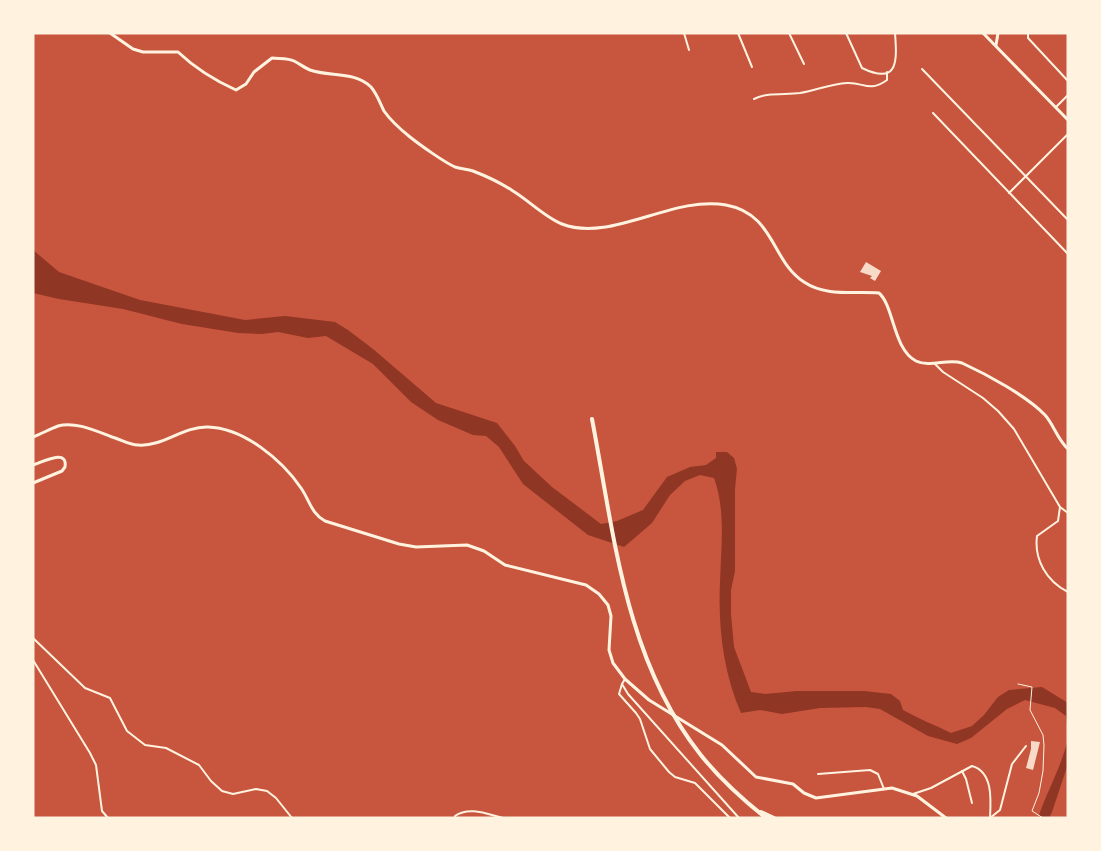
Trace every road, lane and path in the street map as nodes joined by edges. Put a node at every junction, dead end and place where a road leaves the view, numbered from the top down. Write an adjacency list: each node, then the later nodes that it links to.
1 (110, 33): 27 (street)
2 (684, 33): 11 (street)
3 (738, 33): 13 (street)
4 (789, 33): 12 (street)
5 (846, 33): 15 (street)
6 (895, 33): 15 (street)
7 (983, 33): 10 (street)
8 (998, 33): 10 (street)
9 (1028, 33): 16 (street)
10 (996, 47): 19 (street)
11 (689, 50)
12 (804, 64)
13 (752, 67)
14 (922, 69): 23 (street)
15 (887, 72): 18 (street)
16 (1068, 81)
17 (1068, 95): 19 (street)
18 (754, 99)
19 (1056, 107): 21 (street)
20 (933, 113): 24 (street)
21 (1068, 120)
22 (1068, 134): 23 (street)
23 (1026, 176): 24 (street); 25 (street)
24 (1009, 193): 26 (street)
25 (1068, 220)
26 (1068, 254)
27 (934, 363): 30 (street); 33 (street)
28 (592, 419): 47 (highway)
29 (33, 437): 38 (street)
30 (1068, 449)
31 (33, 465): 32 (street)
32 (33, 483)
33 (1060, 507): 34 (street); 35 (street)
34 (1068, 513)
35 (1068, 591)
36 (33, 638): 49 (street)
37 (33, 660): 48 (street)
38 (625, 679): 39 (street); 44 (street)
39 (622, 684): 52 (street); 53 (street)
40 (1018, 684): 58 (path)
41 (1026, 746): 57 (street)
42 (962, 771): 45 (street); 46 (street); 57 (street)
43 (818, 774): 44 (street)
44 (884, 789): 45 (street)
45 (913, 794): 56 (street)
46 (972, 803)
47 (755, 809): 54 (highway); 55 (highway)
48 (108, 818)
49 (292, 818)
50 (455, 818): 51 (street)
51 (503, 818)
52 (730, 818)
53 (739, 818)
54 (766, 818)
55 (774, 818)
56 (946, 818)
57 (990, 818)
58 (1043, 818)

